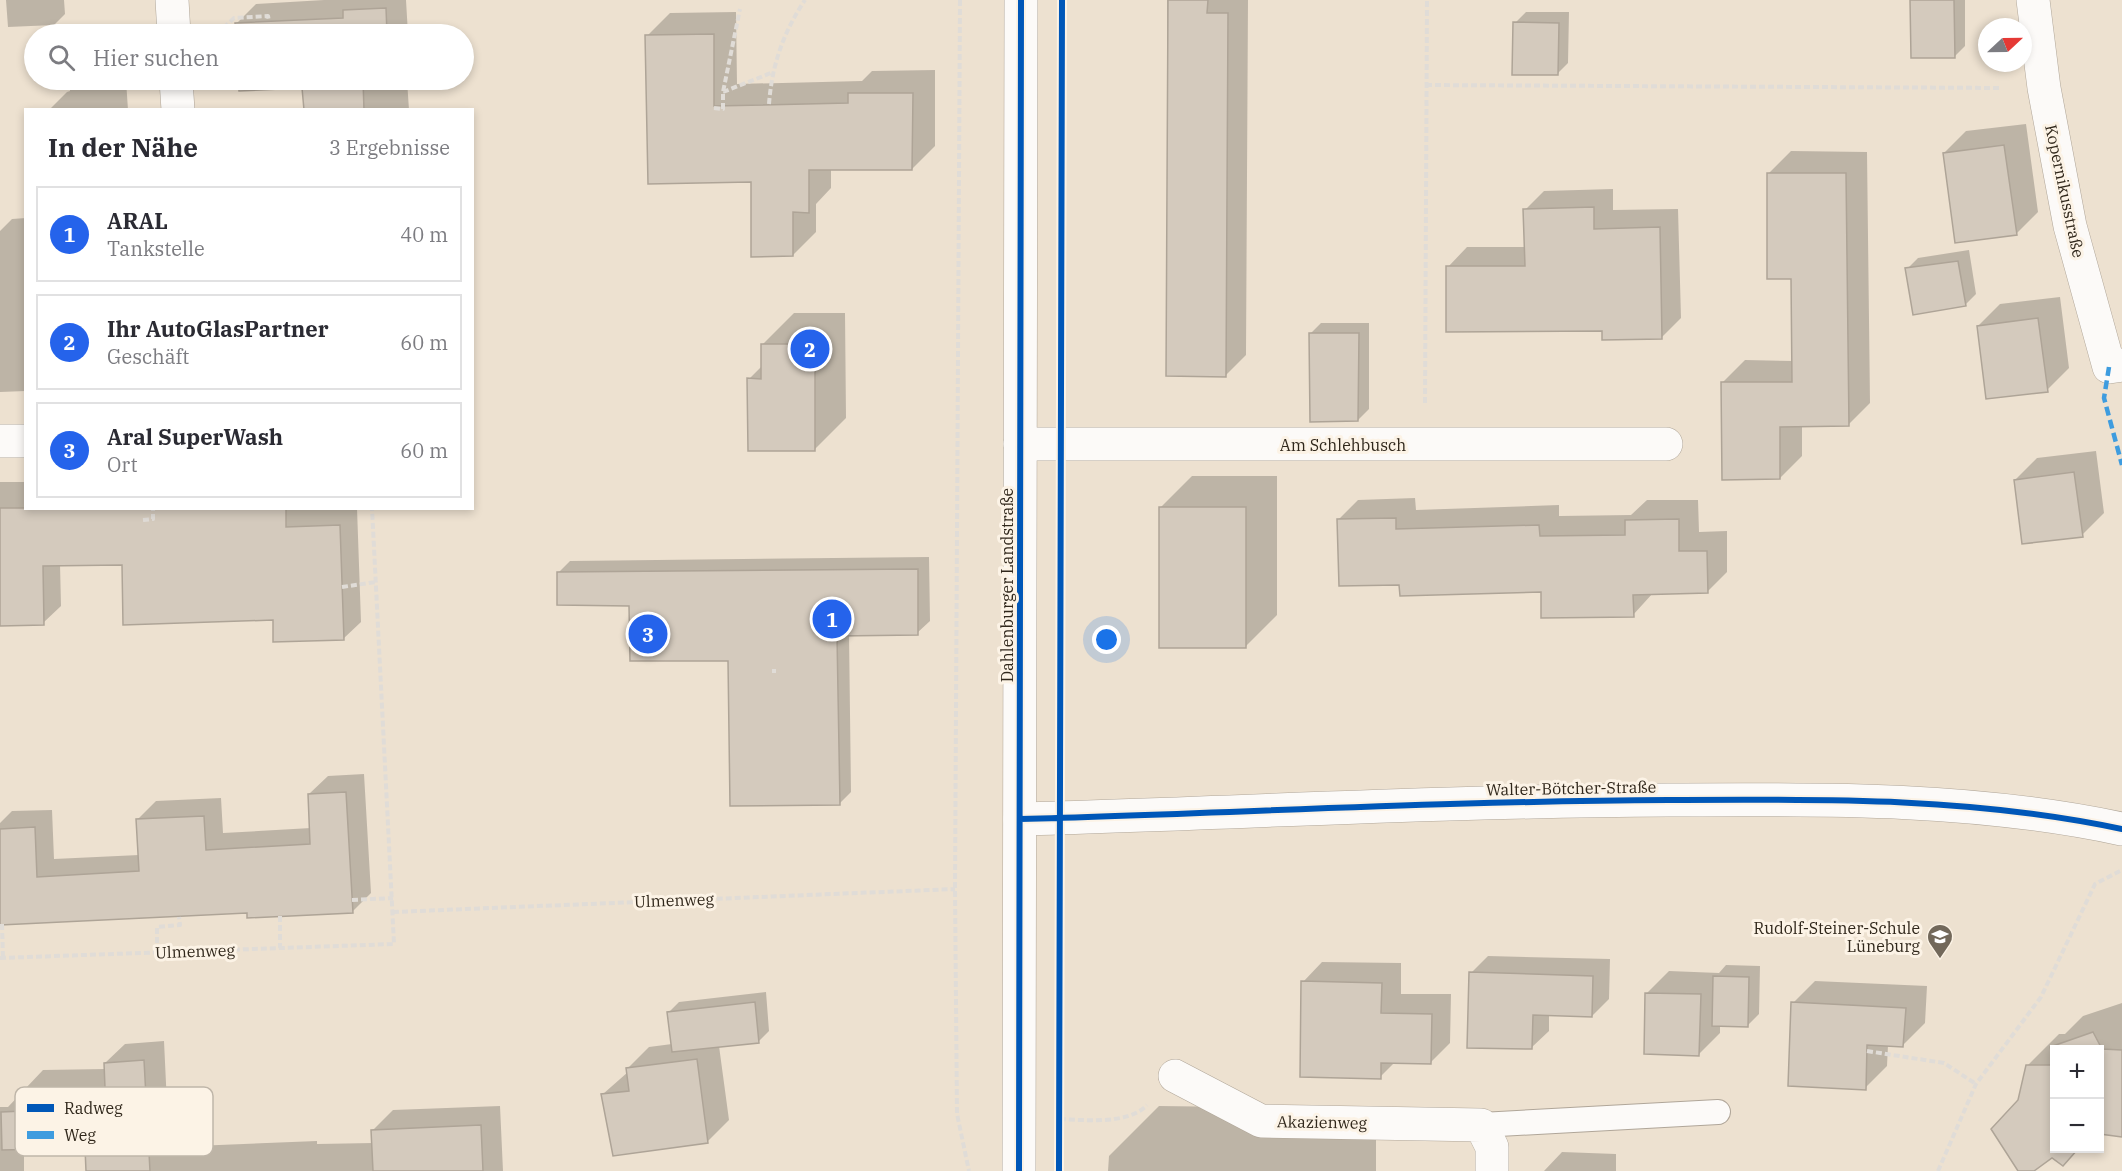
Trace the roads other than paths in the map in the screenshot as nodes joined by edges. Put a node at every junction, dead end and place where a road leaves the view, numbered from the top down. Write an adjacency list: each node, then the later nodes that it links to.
1 (172, 0): 4 (street)
2 (1021, 0): 10 (street, Dahlenburger Landstraße)
3 (2033, 0): 7 (street, Kopernikusstraße)
4 (173, 24)
5 (177, 90): 6 (street)
6 (178, 108)
7 (2122, 365)
8 (0, 441): 9 (street)
9 (24, 441)
10 (1020, 444): 11 (street, Am Schlehbusch); 12 (street, Dahlenburger Landstraße)
11 (1666, 444)
12 (1020, 819): 13 (street, Walter-Bötcher-Straße); 17 (street, Dahlenburger Landstraße)
13 (2122, 829)
14 (1175, 1076): 16 (street, Akazienweg)
15 (1718, 1113): 16 (lane, Akazienweg)
16 (1481, 1125): 18 (street)
17 (1019, 1171)
18 (1492, 1171)

